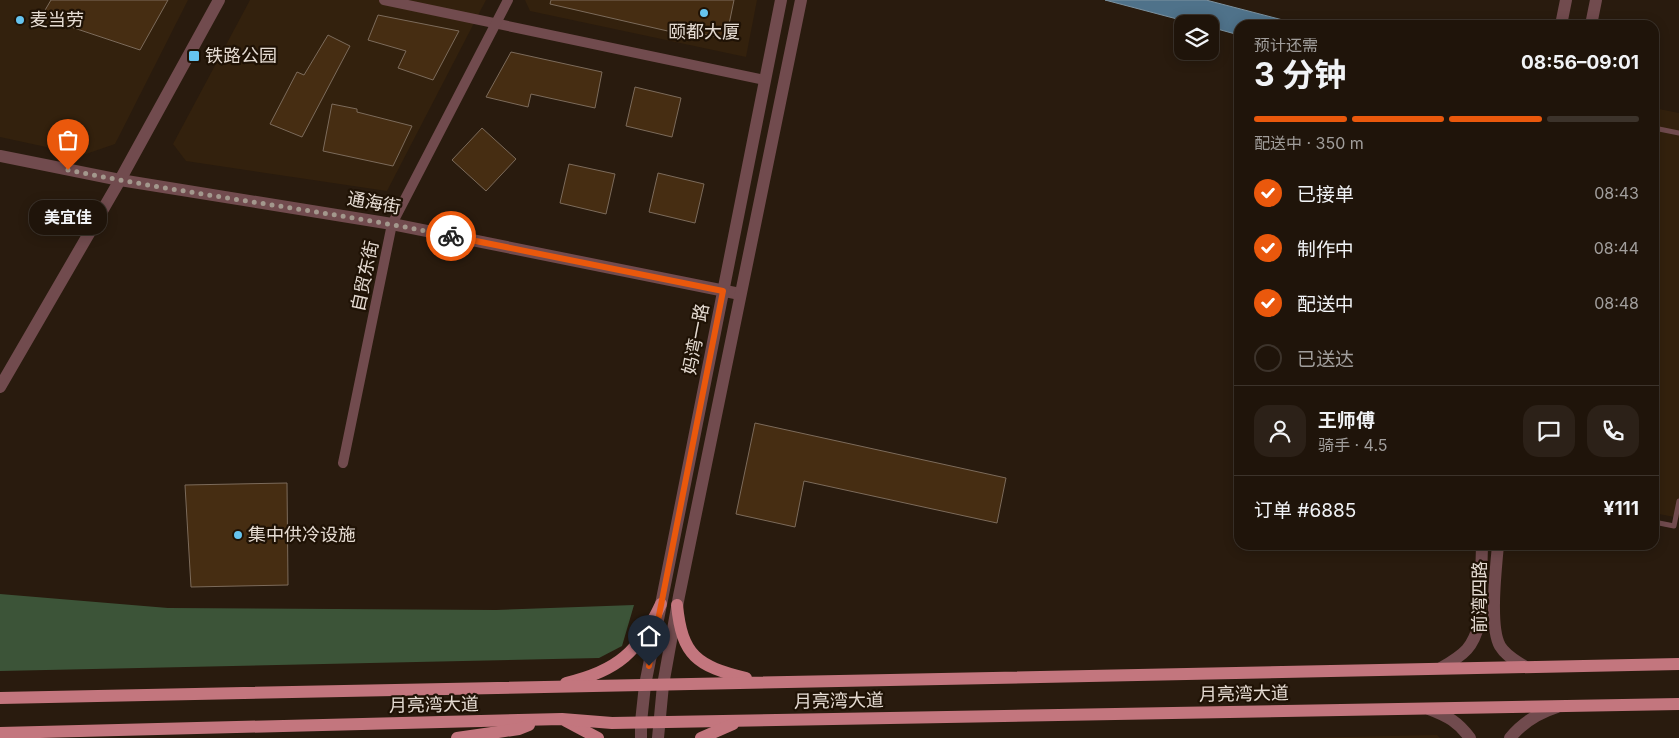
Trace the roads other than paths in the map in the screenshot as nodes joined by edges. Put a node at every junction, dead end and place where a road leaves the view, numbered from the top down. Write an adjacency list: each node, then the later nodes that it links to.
1 (219, 0): 15 (street)
2 (384, 0): 10 (street)
3 (508, 0): 10 (street, 自贸东街)
4 (781, 0): 11 (street, 妈湾一路)
5 (801, 0): 18 (street, 妈湾一路)
6 (1566, 0): 8 (street)
7 (1596, 0): 9 (street)
8 (1562, 20)
9 (1591, 20)
10 (496, 24): 11 (street); 16 (street, 自贸东街)
11 (765, 80): 17 (street, 妈湾一路)
12 (1659, 129): 13 (lane)
13 (1679, 133)
14 (0, 156): 15 (street, 通海街)
15 (120, 180): 16 (street, 通海街); 19 (street)
16 (392, 224): 17 (street, 通海街); 20 (street, 自贸东街)
17 (723, 291): 18 (street, 通海街); 25 (street, 妈湾一路)
18 (740, 294): 26 (street, 妈湾一路)
19 (0, 388)
20 (343, 463)
21 (1679, 501): 22 (lane)
22 (1659, 523)
23 (1482, 550): 29 (street, 前湾四路)
24 (1498, 550): 28 (street, 前湾四路)
25 (661, 604): 32 (street, 妈湾一路); 33 (main road)
26 (677, 604): 30 (main road); 31 (street, 妈湾一路)
27 (1679, 664): 28 (main road, 月亮湾大道)
28 (1524, 666): 29 (main road, 月亮湾大道)
29 (1441, 668): 30 (main road, 月亮湾大道)
30 (763, 682): 31 (main road, 月亮湾大道)
31 (663, 684): 32 (main road, 月亮湾大道); 42 (street, 妈湾一路)
32 (645, 685): 33 (main road, 月亮湾大道); 41 (street, 妈湾一路)
33 (545, 687): 34 (main road, 月亮湾大道)
34 (0, 698)
35 (1679, 704): 36 (main road, 月亮湾大道)
36 (1559, 706): 37 (main road, 月亮湾大道); 50 (street)
37 (1427, 708): 40 (main road, 月亮湾大道); 49 (street)
38 (562, 719): 39 (main road, 月亮湾大道); 41 (main road, 月亮湾大道); 45 (main road)
39 (543, 720): 43 (main road, 月亮湾大道); 44 (main road)
40 (757, 720): 42 (main road, 月亮湾大道); 48 (main road)
41 (641, 722): 42 (main road, 月亮湾大道); 46 (street, 妈湾一路)
42 (658, 722): 47 (street, 妈湾一路)
43 (0, 732)
44 (457, 738)
45 (598, 738)
46 (641, 738)
47 (658, 738)
48 (701, 738)
49 (1470, 738)
50 (1510, 738)

